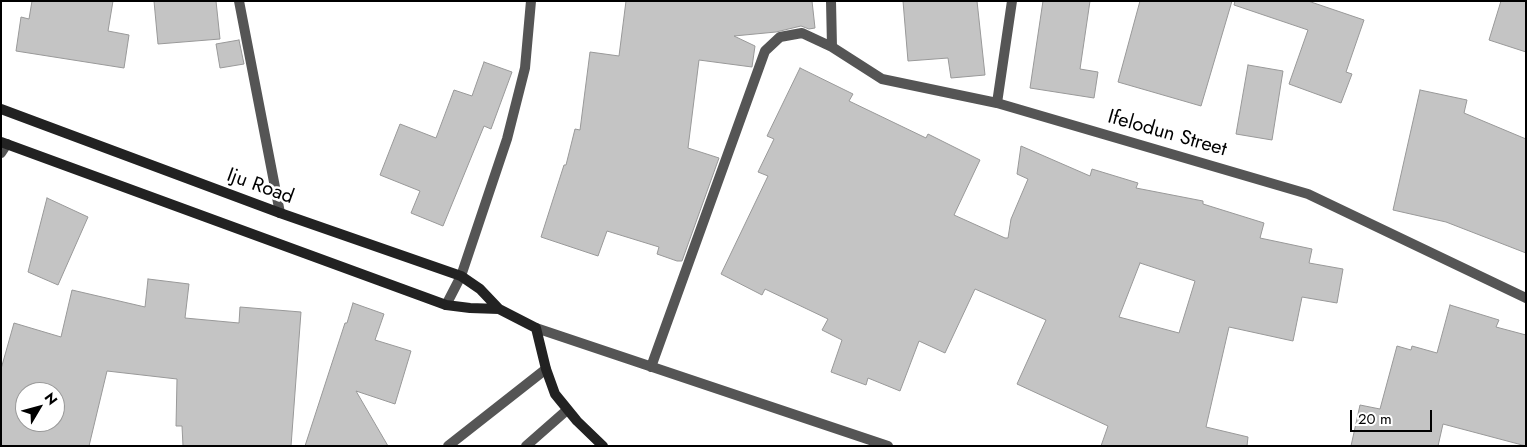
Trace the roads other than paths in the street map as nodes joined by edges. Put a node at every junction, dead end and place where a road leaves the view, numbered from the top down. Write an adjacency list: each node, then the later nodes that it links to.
1 (239, 1): 10 (street)
2 (531, 1): 11 (street)
3 (831, 1): 5 (street)
4 (1012, 1): 6 (street)
5 (832, 46): 6 (street, Ifelodun Street); 16 (street, Ifelodun Street)
6 (997, 103): 12 (street, Ifelodun Street)
7 (1, 109): 10 (main road, Iju Road)
8 (4, 143): 9 (street); 13 (main road, Iju Road)
9 (1, 153)
10 (280, 213): 11 (main road, Iju Road)
11 (461, 276): 13 (street); 14 (main road, Iju Road)
12 (1526, 298)
13 (446, 305): 14 (main road, Iju Road)
14 (499, 309): 15 (main road, Iju Road)
15 (536, 328): 16 (street); 17 (main road)
16 (651, 368): 22 (street)
17 (546, 369): 18 (main road); 19 (street)
18 (567, 410): 20 (street); 21 (main road)
19 (448, 446)
20 (526, 446)
21 (603, 446)
22 (888, 446)

